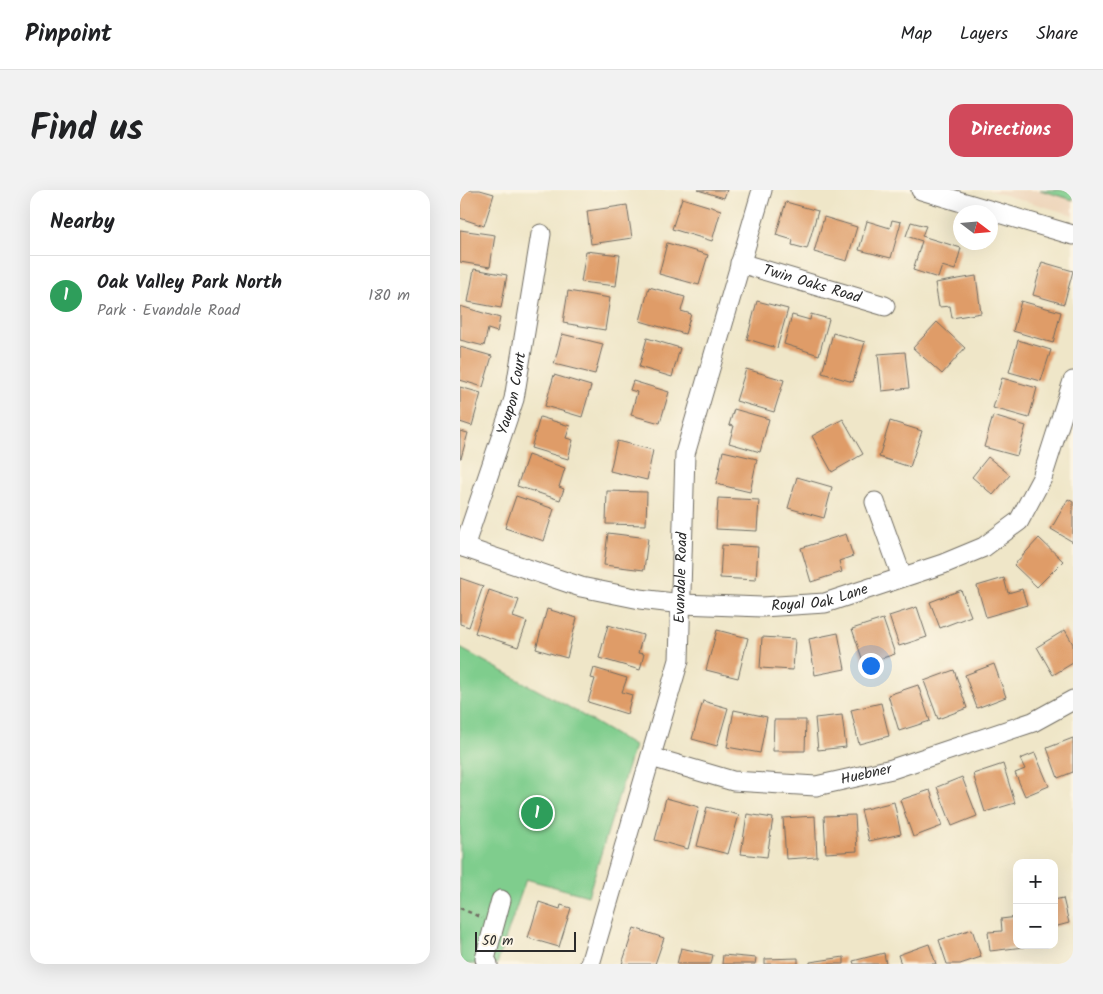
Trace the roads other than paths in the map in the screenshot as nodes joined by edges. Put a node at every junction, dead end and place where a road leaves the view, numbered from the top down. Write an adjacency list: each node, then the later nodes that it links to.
1 (762, 190): 5 (street, Evandale Road)
2 (921, 190): 4 (street)
3 (541, 234): 9 (street, Yaupon Court)
4 (1073, 235)
5 (740, 263): 6 (street, Twin Oaks Road); 11 (street, Evandale Road)
6 (885, 306)
7 (1073, 381): 10 (street, Royal Oak Lane)
8 (875, 502): 10 (street)
9 (462, 547): 11 (street, Royal Oak Lane)
10 (902, 577): 11 (street, Royal Oak Lane)
11 (682, 604): 13 (street, Evandale Road)
12 (1073, 700): 13 (street, Huebner)
13 (651, 757): 16 (street, Evandale Road)
14 (501, 900): 15 (street)
15 (488, 964)
16 (590, 964)

